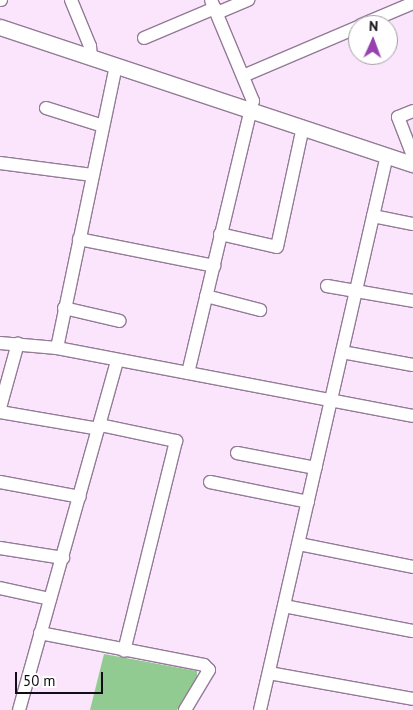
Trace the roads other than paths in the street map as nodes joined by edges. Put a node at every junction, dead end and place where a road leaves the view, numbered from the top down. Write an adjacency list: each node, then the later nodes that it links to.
1 (71, 0): 9 (street)
2 (248, 0): 4 (street)
3 (413, 3): 5 (street)
4 (214, 7): 8 (street); 11 (street)
5 (385, 15)
6 (1, 25): 9 (street)
7 (348, 30): 11 (street)
8 (144, 38)
9 (91, 58): 10 (street)
10 (116, 66): 13 (street); 15 (street)
11 (243, 76): 13 (street)
12 (46, 108): 15 (street)
13 (252, 110): 16 (street); 24 (street)
14 (413, 111): 18 (street)
15 (103, 126): 21 (street)
16 (303, 127): 17 (street); 24 (street)
17 (387, 155): 20 (street); 22 (street)
18 (413, 156)
19 (0, 163): 21 (street)
20 (413, 164)
21 (92, 175): 25 (street)
22 (373, 216): 23 (street); 28 (street)
23 (413, 224)
24 (220, 234): 26 (street)
25 (79, 239): 26 (street); 31 (street)
26 (214, 266): 29 (street)
27 (327, 286): 28 (street)
28 (356, 292): 30 (street); 37 (street)
29 (206, 296): 32 (street); 42 (street)
30 (413, 301)
31 (64, 308): 33 (street); 36 (street)
32 (260, 310)
33 (120, 321)
34 (0, 343): 35 (street)
35 (18, 343): 36 (street); 39 (street)
36 (57, 348): 38 (street)
37 (342, 352): 40 (street); 43 (street)
38 (118, 361): 42 (street); 46 (street)
39 (13, 363): 41 (street); 44 (street)
40 (413, 365)
41 (0, 372)
42 (188, 373): 43 (street)
43 (332, 401): 45 (street); 48 (street)
44 (0, 410): 46 (street)
45 (413, 416)
46 (99, 427): 51 (street); 62 (street)
47 (237, 453): 48 (street)
48 (316, 468): 52 (street)
49 (0, 482): 51 (street)
50 (210, 482): 52 (street)
51 (80, 497): 55 (street)
52 (308, 502): 53 (street)
53 (299, 544): 56 (street); 59 (street)
54 (0, 548): 55 (street)
55 (62, 558): 58 (street)
56 (413, 567)
57 (0, 588): 58 (street)
58 (50, 599): 61 (street)
59 (284, 606): 60 (street); 63 (street)
60 (413, 631)
61 (40, 633): 62 (street); 65 (street)
62 (124, 651): 66 (street)
63 (269, 673): 64 (street); 67 (street)
64 (413, 699)
65 (19, 710)
66 (185, 710)
67 (260, 710)

